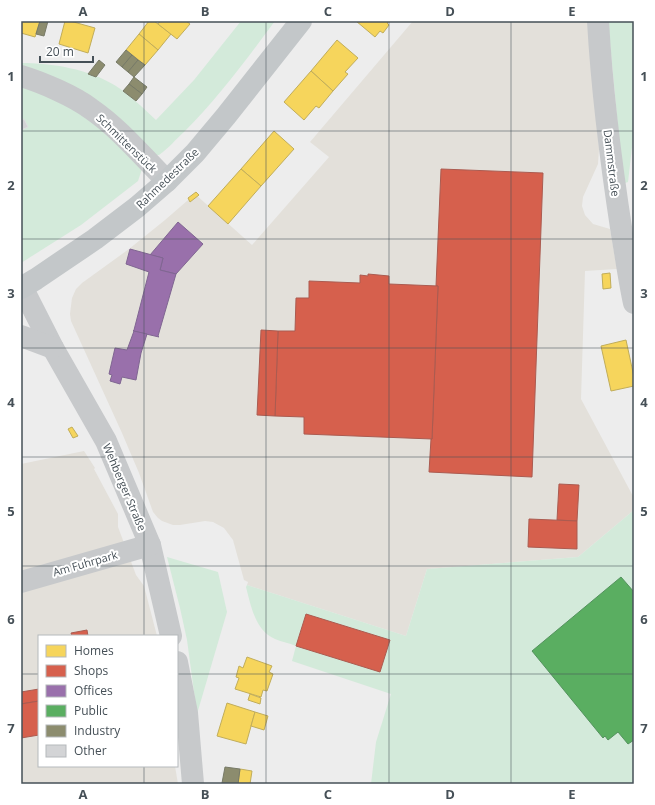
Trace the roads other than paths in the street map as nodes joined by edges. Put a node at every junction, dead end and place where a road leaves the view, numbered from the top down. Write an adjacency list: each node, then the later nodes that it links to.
1 (301, 21): 4 (main road, Rahmedestraße)
2 (598, 21): 6 (street, Dammstraße)
3 (21, 76): 4 (street, Schmittenstück)
4 (167, 181): 5 (main road, Rahmedestraße)
5 (22, 287): 8 (street, Wehberger Straße)
6 (634, 303)
7 (21, 336): 8 (street)
8 (53, 348): 9 (street, Wehberger Straße)
9 (150, 545): 10 (street, Am Fuhrpark); 11 (street, Wehberger Straße)
10 (21, 582)
11 (171, 635)
12 (178, 667): 13 (street)
13 (193, 784)

